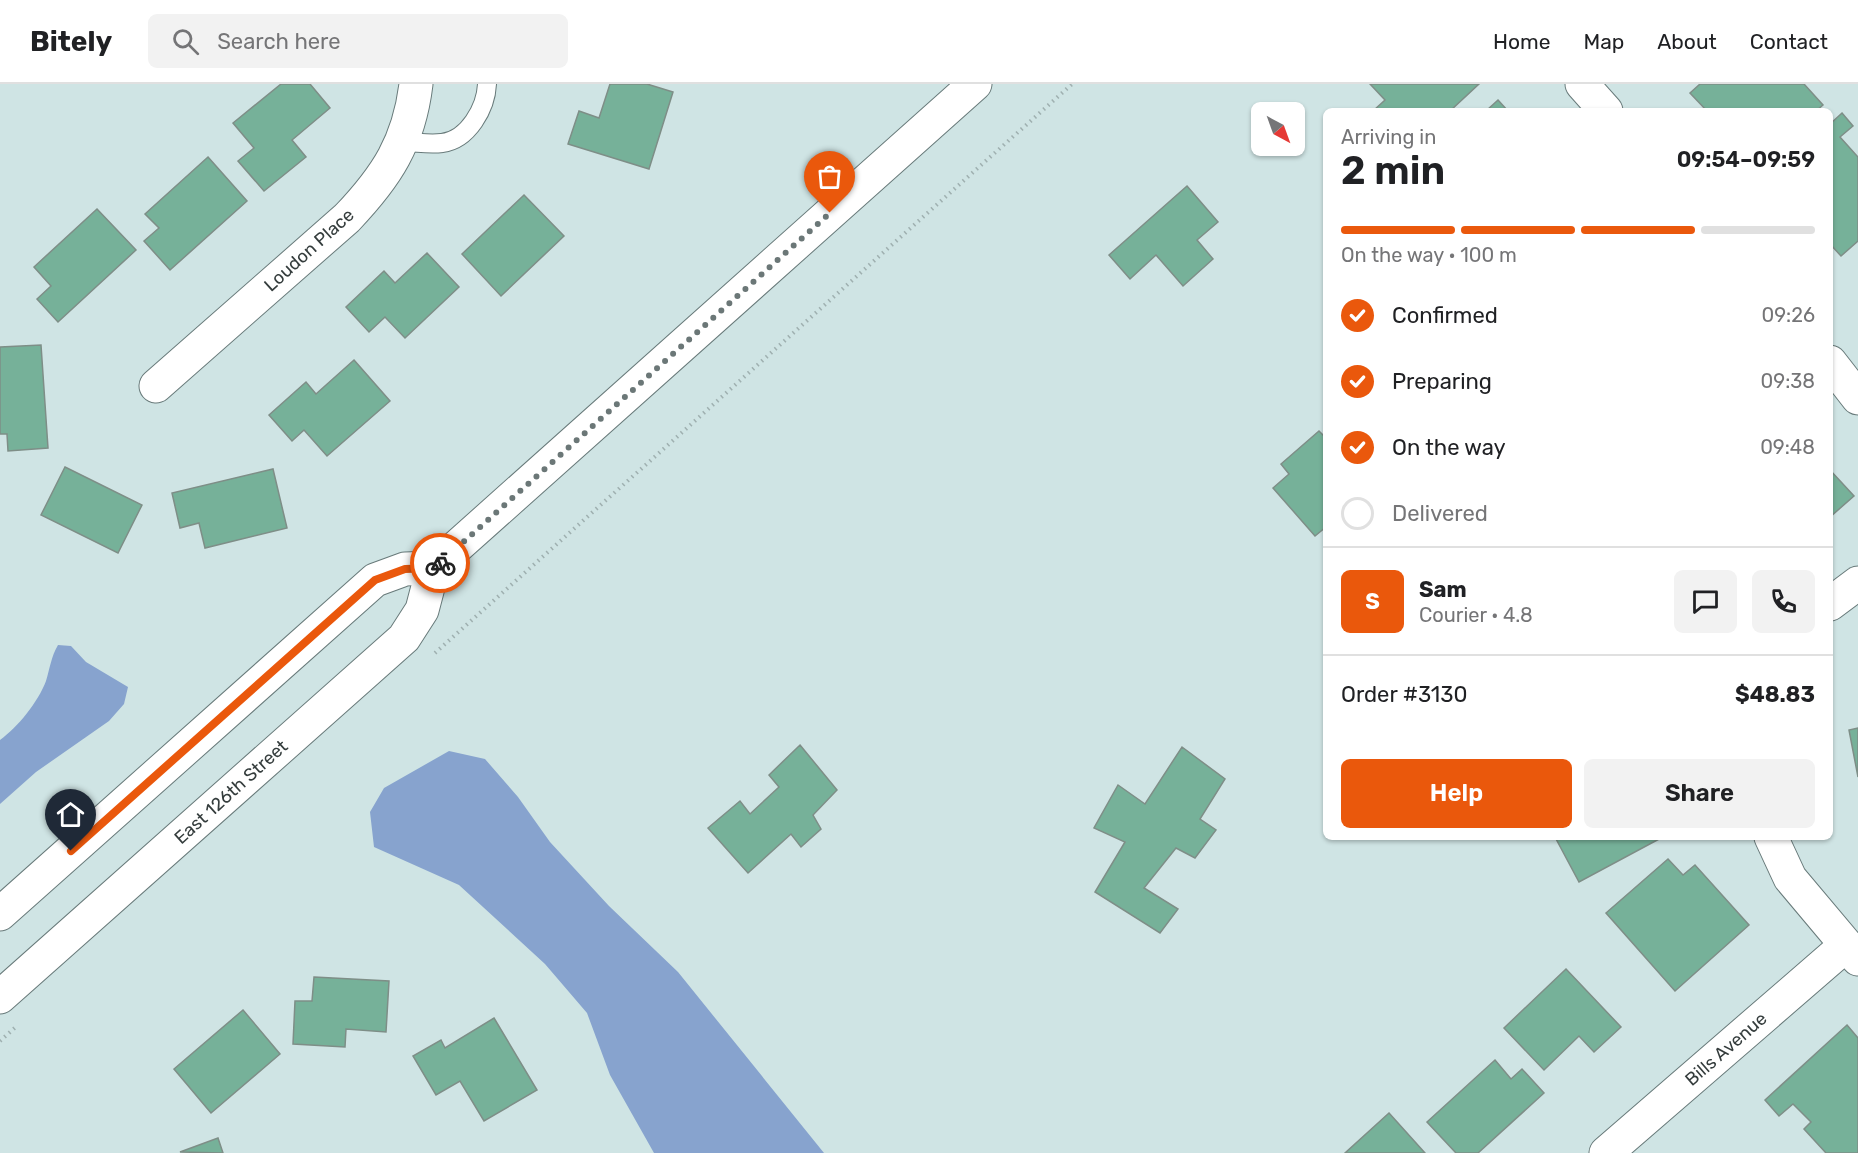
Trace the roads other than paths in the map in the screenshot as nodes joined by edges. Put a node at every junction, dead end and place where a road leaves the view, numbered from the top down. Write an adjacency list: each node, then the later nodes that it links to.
1 (416, 84): 6 (main road, Loudon Place)
2 (488, 84): 6 (lane)
3 (975, 84): 10 (main road)
4 (1582, 84): 5 (main road)
5 (1603, 108)
6 (404, 142): 8 (main road, Loudon Place)
7 (1833, 366): 9 (main road)
8 (156, 386)
9 (1858, 398)
10 (434, 568): 14 (main road); 16 (main road, East 126th Street)
11 (1858, 583): 12 (main road)
12 (1833, 602)
13 (1772, 840): 15 (main road)
14 (0, 914)
15 (1852, 952): 17 (main road, Bills Avenue)
16 (0, 997)
17 (1606, 1153)

